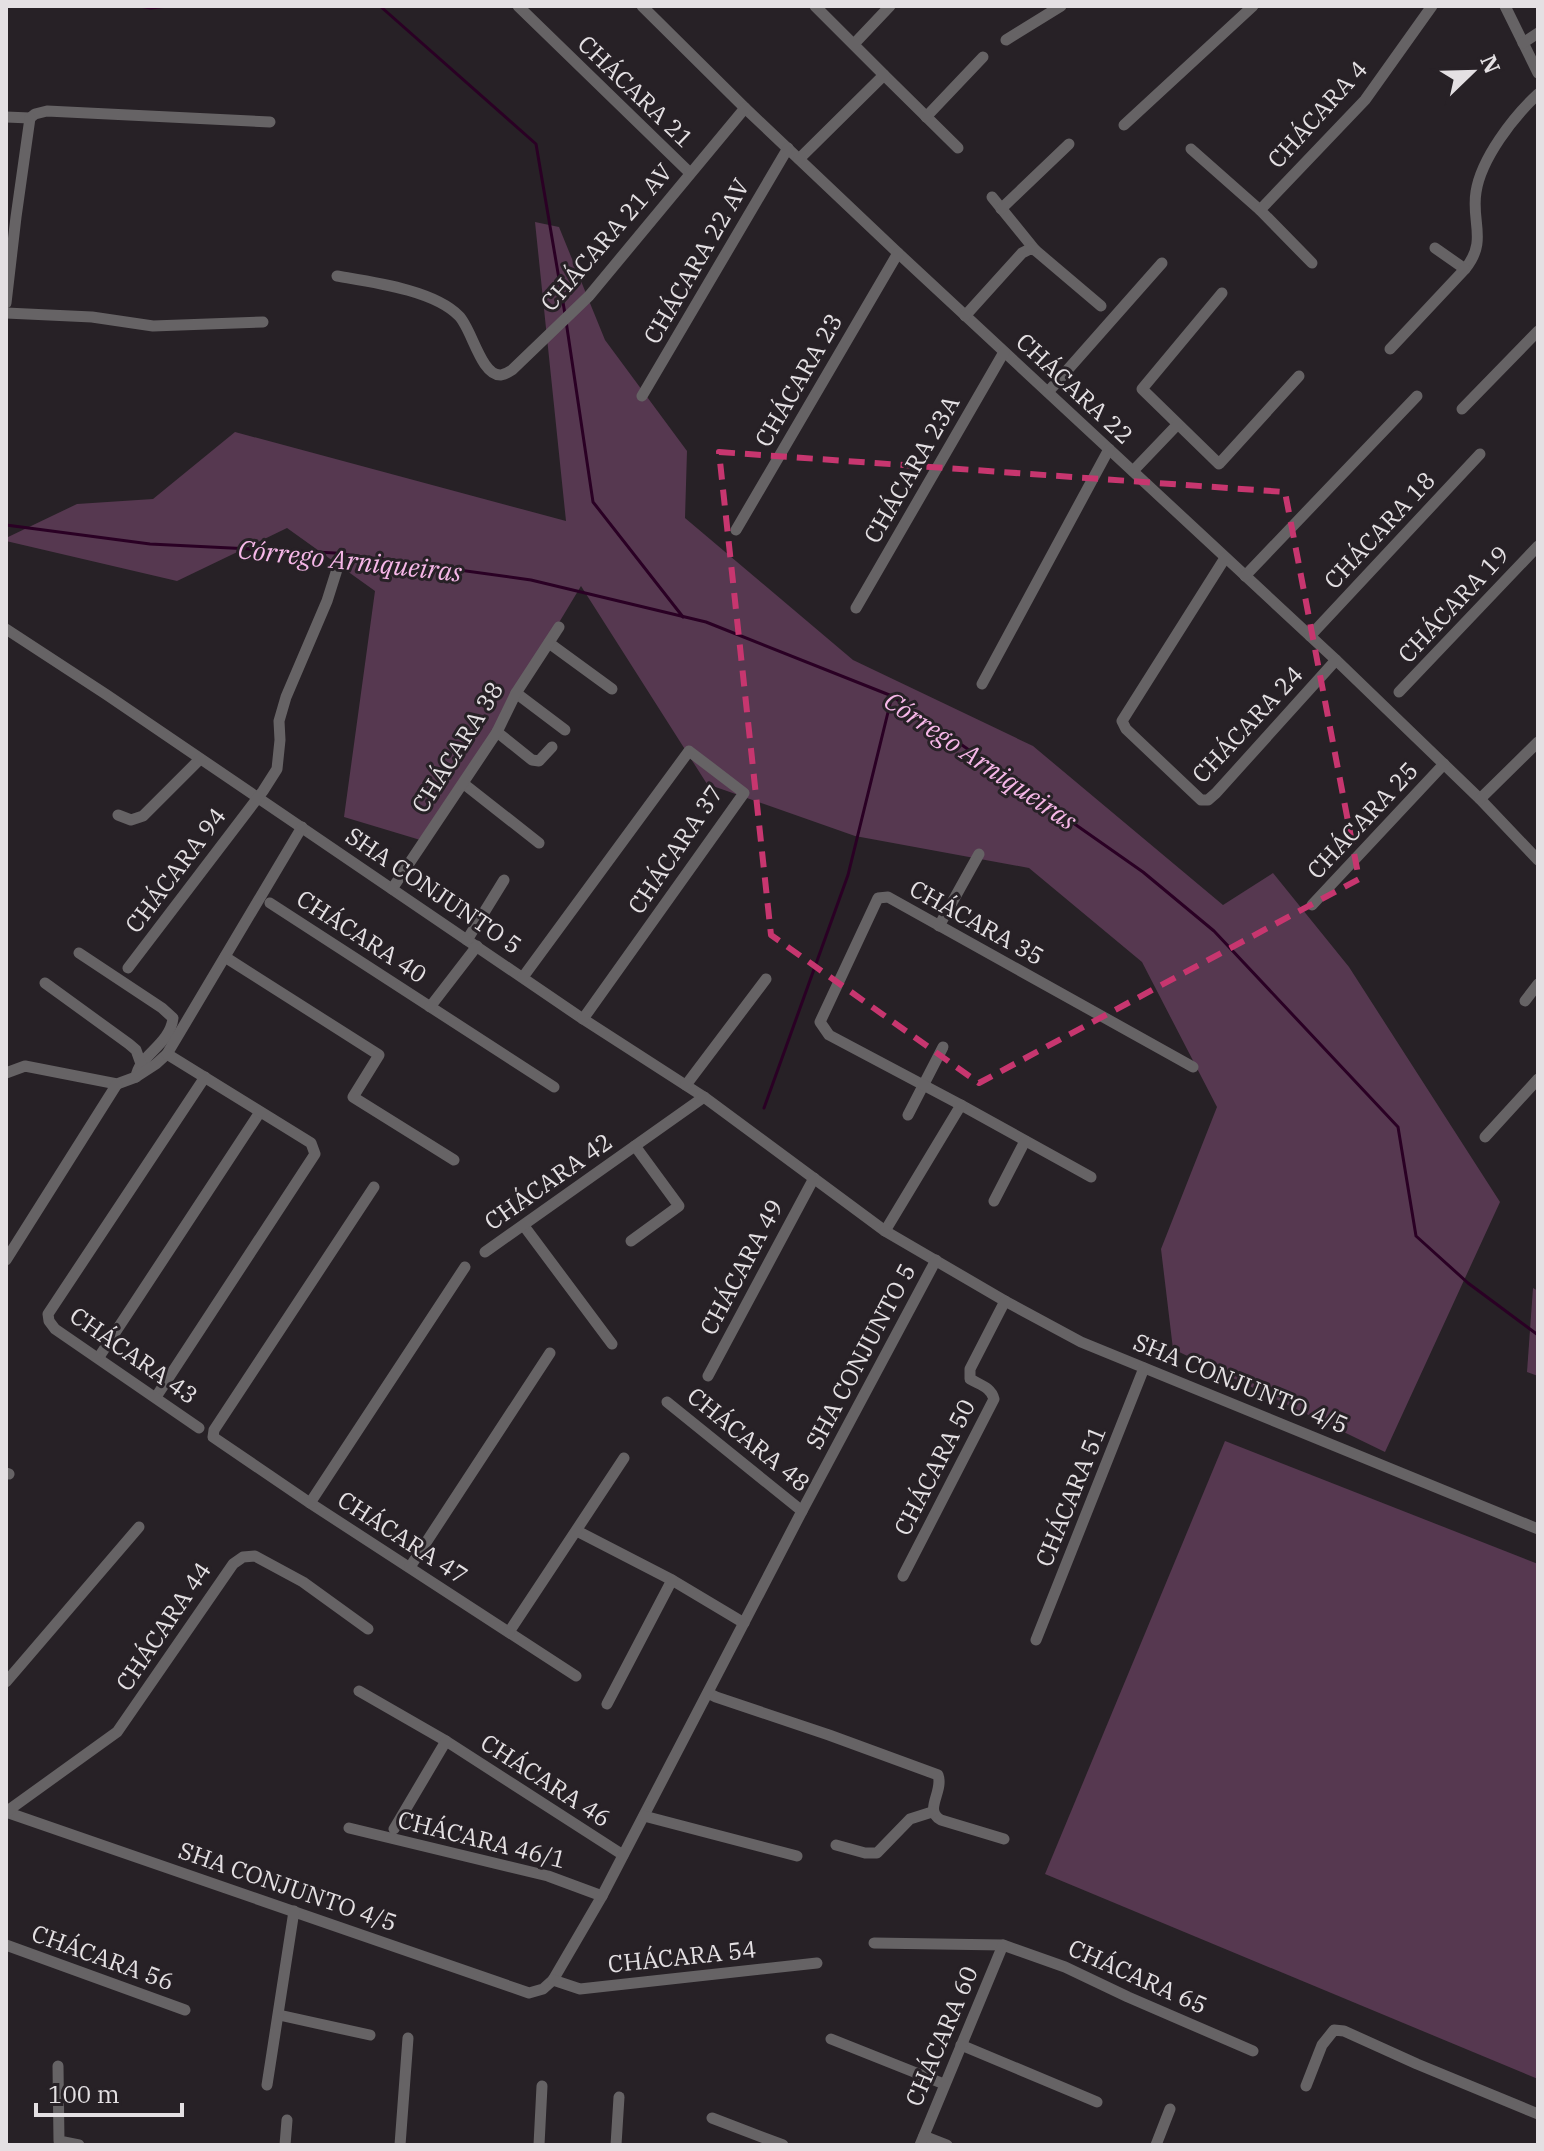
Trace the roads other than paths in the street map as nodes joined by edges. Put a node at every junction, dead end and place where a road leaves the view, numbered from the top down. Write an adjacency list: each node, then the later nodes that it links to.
1 (518, 6): 28 (street, CHÁCARA 21)
2 (642, 6): 17 (street, CHÁCARA 22)
3 (815, 6): 12 (street)
4 (890, 6): 12 (street)
5 (1061, 6): 10 (street)
6 (1253, 6): 22 (street)
7 (1432, 6): 31 (street, CHÁCARA 4)
8 (1505, 6): 11 (street)
9 (1538, 33): 11 (street)
10 (1006, 40)
11 (1523, 43): 14 (street)
12 (854, 44): 15 (street)
13 (983, 57): 19 (street)
14 (1538, 73)
15 (884, 75): 19 (street); 27 (street)
16 (1538, 94): 37 (street)
17 (745, 108): 24 (street, CHÁCARA 22); 28 (street, CHÁCARA 21 AV)
18 (6, 117): 20 (street)
19 (926, 117): 25 (street)
20 (30, 118): 21 (street); 40 (street)
21 (270, 122)
22 (1124, 125)
23 (1069, 144): 30 (street)
24 (788, 148): 27 (street, CHÁCARA 22); 50 (street, CHÁCARA 22 AV)
25 (958, 148)
26 (1191, 149): 31 (street)
27 (799, 159): 34 (street, CHÁCARA 22)
28 (690, 173): 38 (street, CHÁCARA 21 AV)
29 (992, 197): 30 (street)
30 (1001, 209): 33 (street)
31 (1260, 210): 36 (street)
32 (1435, 248): 37 (street)
33 (1035, 250): 41 (street); 43 (street)
34 (898, 253): 43 (street, CHÁCARA 22); 57 (street, CHÁCARA 23)
35 (1162, 263): 49 (street)
36 (1312, 263)
37 (1465, 269): 46 (street)
38 (337, 276)
39 (1222, 293): 53 (street)
40 (6, 303)
41 (1101, 306)
42 (6, 313): 44 (street)
43 (965, 316): 47 (street, CHÁCARA 22)
44 (263, 322)
45 (1538, 331): 52 (street)
46 (1390, 349)
47 (1004, 352): 49 (street, CHÁCARA 22); 62 (street, CHÁCARA 23A)
48 (1299, 376): 53 (street)
49 (1048, 392): 54 (street, CHÁCARA 22)
50 (642, 396)
51 (1417, 396): 61 (street)
52 (1462, 409)
53 (1177, 425): 56 (street)
54 (1109, 449): 56 (street, CHÁCARA 22); 68 (street)
55 (1480, 454): 65 (street, CHÁCARA 18)
56 (1133, 471): 59 (street, CHÁCARA 22)
57 (736, 530)
58 (1538, 546): 70 (street, CHÁCARA 19)
59 (1225, 558): 61 (street, CHÁCARA 22); 67 (street, CHÁCARA 24)
60 (340, 560): 79 (street, CHÁCARA 94)
61 (1245, 576): 65 (street, CHÁCARA 22)
62 (856, 608)
63 (559, 627): 66 (street, CHÁCARA 38)
64 (6, 629): 76 (street, SHA CONJUNTO 5)
65 (1310, 636): 67 (street, CHÁCARA 22)
66 (549, 643): 69 (street); 71 (street, CHÁCARA 38)
67 (1336, 660): 77 (street, CHÁCARA 22)
68 (982, 684)
69 (612, 689)
70 (1399, 692)
71 (516, 693): 72 (street); 73 (street, CHÁCARA 38)
72 (565, 730)
73 (497, 732): 75 (street); 78 (street, CHÁCARA 38)
74 (1538, 742): 80 (street)
75 (552, 747)
76 (200, 759): 79 (street, SHA CONJUNTO 5); 81 (street)
77 (1444, 764): 80 (street, CHÁCARA 22); 89 (street, CHÁCARA 25)
78 (464, 784): 83 (street); 87 (street, CHÁCARA 38)
79 (257, 797): 82 (street, SHA CONJUNTO 5); 94 (street, CHÁCARA 94)
80 (1480, 799): 85 (street, CHÁCARA 22)
81 (118, 815)
82 (302, 827): 87 (street, SHA CONJUNTO 5); 93 (street)
83 (539, 843)
84 (979, 854): 90 (street)
85 (1538, 860)
86 (504, 880): 91 (street, CHÁCARA 40)
87 (392, 889): 91 (street, SHA CONJUNTO 5)
88 (270, 903): 100 (street, CHÁCARA 40)
89 (1312, 905)
90 (939, 926): 105 (street, CHÁCARA 35); 111 (street, CHÁCARA 35)
91 (472, 943): 95 (street, SHA CONJUNTO 5); 100 (street, CHÁCARA 40)
92 (79, 953): 104 (street)
93 (225, 957): 103 (street); 121 (street)
94 (128, 968)
95 (523, 977): 101 (street, SHA CONJUNTO 5); 101 (street, CHÁCARA 37)
96 (766, 979): 112 (street)
97 (45, 983): 104 (street)
98 (1538, 984): 99 (street)
99 (1525, 1001)
100 (430, 1007): 113 (street, CHÁCARA 40)
101 (583, 1019): 112 (street, SHA CONJUNTO 5)
102 (943, 1047): 111 (street)
103 (167, 1054): 107 (street); 108 (street)
104 (141, 1064): 107 (street)
105 (1193, 1067)
106 (6, 1073): 110 (street)
107 (136, 1077): 110 (street)
108 (205, 1077): 116 (street); 136 (street, CHÁCARA 43)
109 (1538, 1079): 118 (street)
110 (117, 1084): 130 (street)
111 (923, 1084): 115 (street, CHÁCARA 35); 117 (street)
112 (686, 1085): 114 (street, SHA CONJUNTO 5)
113 (554, 1087)
114 (704, 1097): 120 (street, CHÁCARA 42); 123 (street, SHA CONJUNTO 5)
115 (961, 1105): 119 (street, CHÁCARA 35); 127 (street)
116 (260, 1112): 136 (street); 139 (street)
117 (908, 1115)
118 (1485, 1137)
119 (1025, 1141): 122 (street, CHÁCARA 35); 125 (street)
120 (635, 1146): 126 (street, CHÁCARA 42); 128 (street, CHÁCARA 42)
121 (454, 1160)
122 (1091, 1177)
123 (814, 1178): 127 (street, SHA CONJUNTO 5); 138 (street, CHÁCARA 49)
124 (374, 1187): 143 (street, CHÁCARA 47)
125 (994, 1201)
126 (524, 1226): 129 (street, CHÁCARA 42); 134 (street)
127 (885, 1231): 131 (street, SHA CONJUNTO 5)
128 (631, 1241)
129 (485, 1252)
130 (6, 1260)
131 (936, 1260): 133 (street, SHA CONJUNTO 4/5); 144 (street, SHA CONJUNTO 5)
132 (465, 1267): 143 (street)
133 (1005, 1301): 137 (street, SHA CONJUNTO 4/5); 149 (street, CHÁCARA 50)
134 (612, 1344)
135 (550, 1353): 148 (street)
136 (99, 1357): 139 (street, CHÁCARA 43)
137 (1144, 1368): 146 (street, SHA CONJUNTO 4/5); 154 (street, CHÁCARA 51)
138 (708, 1376)
139 (156, 1397): 141 (street, CHÁCARA 43)
140 (667, 1402): 144 (street, CHÁCARA 48)
141 (199, 1428)
142 (624, 1458): 147 (street)
143 (310, 1503): 148 (street, CHÁCARA 47)
144 (802, 1511): 151 (street, SHA CONJUNTO 5)
145 (139, 1527): 156 (street)
146 (1538, 1529)
147 (577, 1531): 150 (street); 153 (street)
148 (410, 1567): 153 (street, CHÁCARA 47)
149 (903, 1576)
150 (672, 1580): 151 (street); 159 (street)
151 (744, 1623): 158 (street, SHA CONJUNTO 5)
152 (368, 1629): 161 (street, CHÁCARA 44)
153 (509, 1632): 155 (street, CHÁCARA 47)
154 (1036, 1640)
155 (576, 1676)
156 (6, 1682)
157 (359, 1691): 160 (street, CHÁCARA 46)
158 (708, 1693): 162 (street); 163 (street, SHA CONJUNTO 5)
159 (607, 1704)
160 (446, 1741): 165 (street, CHÁCARA 46); 168 (street, CHÁCARA 46)
161 (6, 1812): 171 (street, SHA CONJUNTO 4/5)
162 (932, 1812): 166 (street); 167 (street)
163 (644, 1816): 168 (street, SHA CONJUNTO 5); 169 (street)
164 (349, 1828): 170 (street, CHÁCARA 46/1)
165 (394, 1829)
166 (1004, 1839)
167 (836, 1845)
168 (623, 1855): 170 (street, SHA CONJUNTO 5)
169 (797, 1856)
170 (602, 1896): 176 (street, SHA CONJUNTO 5)
171 (294, 1911): 176 (street, SHA CONJUNTO 4/5); 178 (street)
172 (874, 1943): 174 (street)
173 (6, 1945): 177 (street, CHÁCARA 56)
174 (1003, 1945): 182 (street, CHÁCARA 60); 183 (street, CHÁCARA 65)
175 (817, 1963): 176 (street, CHÁCARA 54)
176 (553, 1980)
177 (185, 2010)
178 (279, 2015): 179 (street); 186 (street)
179 (370, 2035)
180 (408, 2038): 198 (street)
181 (831, 2039): 185 (street)
182 (961, 2045): 185 (street, CHÁCARA 60); 190 (street)
183 (1253, 2051)
184 (58, 2066): 196 (street)
185 (944, 2084): 195 (street, CHÁCARA 60)
186 (267, 2085)
187 (542, 2086): 199 (street)
188 (1306, 2086): 192 (street)
189 (619, 2097): 200 (street)
190 (1097, 2102)
191 (1170, 2109): 203 (street)
192 (1538, 2114)
193 (712, 2118): 201 (street)
194 (287, 2120): 197 (street)
195 (922, 2140): 202 (street)
196 (79, 2145)
197 (285, 2145)
198 (400, 2145)
199 (539, 2145)
200 (616, 2145)
201 (783, 2145)
202 (947, 2145)
203 (1156, 2145)

